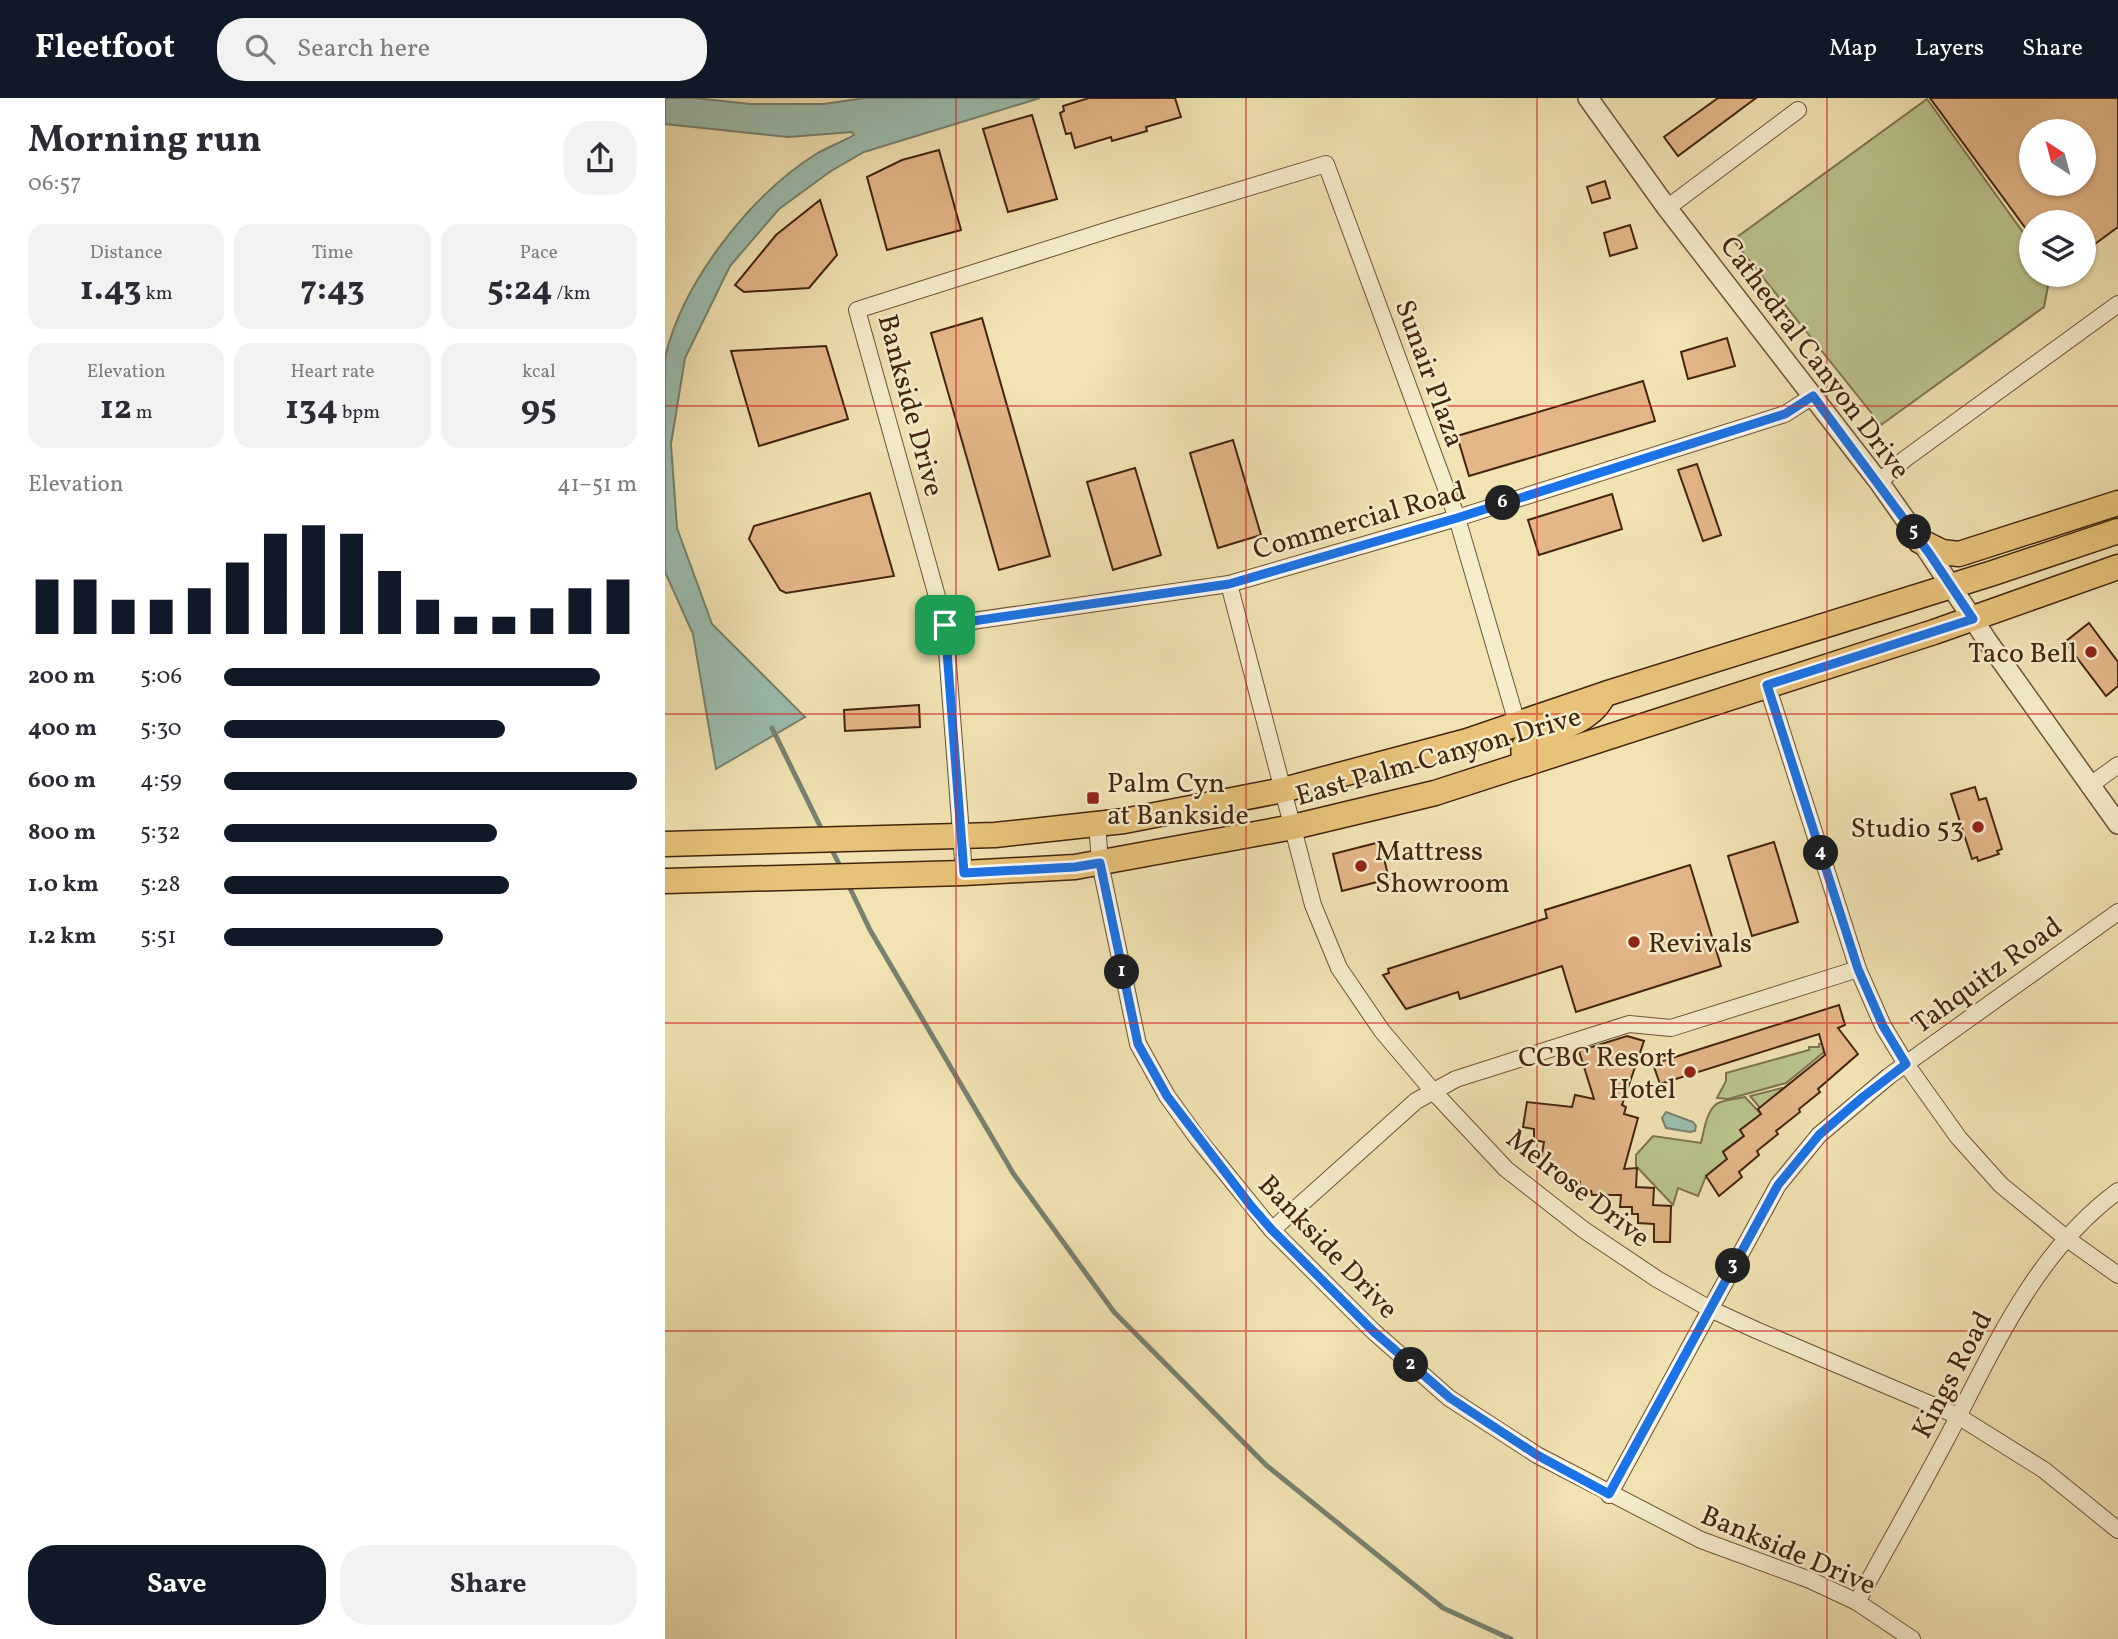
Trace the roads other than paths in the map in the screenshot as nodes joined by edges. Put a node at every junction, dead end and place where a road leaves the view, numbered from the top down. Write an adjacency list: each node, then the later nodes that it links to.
1 (1588, 98): 4 (street, Cathedral Canyon Drive)
2 (1798, 110): 4 (street)
3 (1326, 164): 9 (street, Sunair Plaza); 16 (street, Bankside Drive)
4 (1667, 208): 6 (street, Cathedral Canyon Drive)
5 (2118, 304): 7 (street)
6 (1813, 396): 7 (street, Cathedral Canyon Drive); 9 (street, Commercial Road)
7 (1879, 482): 11 (street, Cathedral Canyon Drive)
8 (2118, 503): 11 (main road)
9 (1457, 518): 13 (street, Commercial Road); 19 (street, Sunair Plaza)
10 (2118, 531): 14 (main road, East Palm Canyon Drive)
11 (1920, 541): 14 (street, Cathedral Canyon Drive)
12 (2118, 567): 15 (main road, East Palm Canyon Drive)
13 (1229, 584): 16 (street, Commercial Road); 23 (street, Melrose Drive)
14 (1951, 586): 15 (street, Cathedral Canyon Drive); 18 (main road, East Palm Canyon Drive)
15 (1973, 619): 17 (main road, East Palm Canyon Drive); 22 (street, Cathedral Canyon Drive)
16 (945, 625): 27 (street, Bankside Drive)
17 (1767, 685): 20 (main road, East Palm Canyon Drive); 33 (street)
18 (1605, 694): 19 (main road, East Palm Canyon Drive); 20 (main road)
19 (1517, 723): 23 (main road, East Palm Canyon Drive)
20 (1525, 764): 26 (main road, East Palm Canyon Drive)
21 (2118, 765): 22 (street)
22 (2089, 786): 25 (street, Cathedral Canyon Drive)
23 (1283, 790): 24 (main road, East Palm Canyon Drive); 26 (street, Melrose Drive)
24 (1097, 823): 27 (main road, East Palm Canyon Drive); 29 (street, Bankside Drive)
25 (2118, 824)
26 (1293, 827): 29 (main road, East Palm Canyon Drive); 35 (street, Melrose Drive)
27 (961, 837): 28 (main road, East Palm Canyon Drive); 30 (street, Bankside Drive)
28 (665, 844)
29 (1100, 863): 30 (main road, East Palm Canyon Drive); 37 (street, Bankside Drive)
30 (964, 873): 31 (main road, East Palm Canyon Drive)
31 (665, 881)
32 (2118, 912): 34 (street, Tahquitz Road)
33 (1858, 969): 34 (street); 35 (street)
34 (1906, 1064): 38 (street); 40 (street, Tahquitz Road)
35 (1432, 1090): 37 (street); 40 (street, Melrose Drive)
36 (2118, 1191): 38 (street, Kings Road)
37 (1272, 1230): 42 (street, Bankside Drive)
38 (2066, 1238): 39 (street); 41 (street, Kings Road)
39 (2118, 1275)
40 (1710, 1308): 41 (street, Melrose Drive); 42 (street, Tahquitz Road)
41 (1958, 1416): 43 (street, Melrose Drive); 44 (street, Kings Road)
42 (1609, 1494): 44 (street, Bankside Drive)
43 (2118, 1530)
44 (1857, 1602): 45 (street, Bankside Drive)
45 (1912, 1639)

